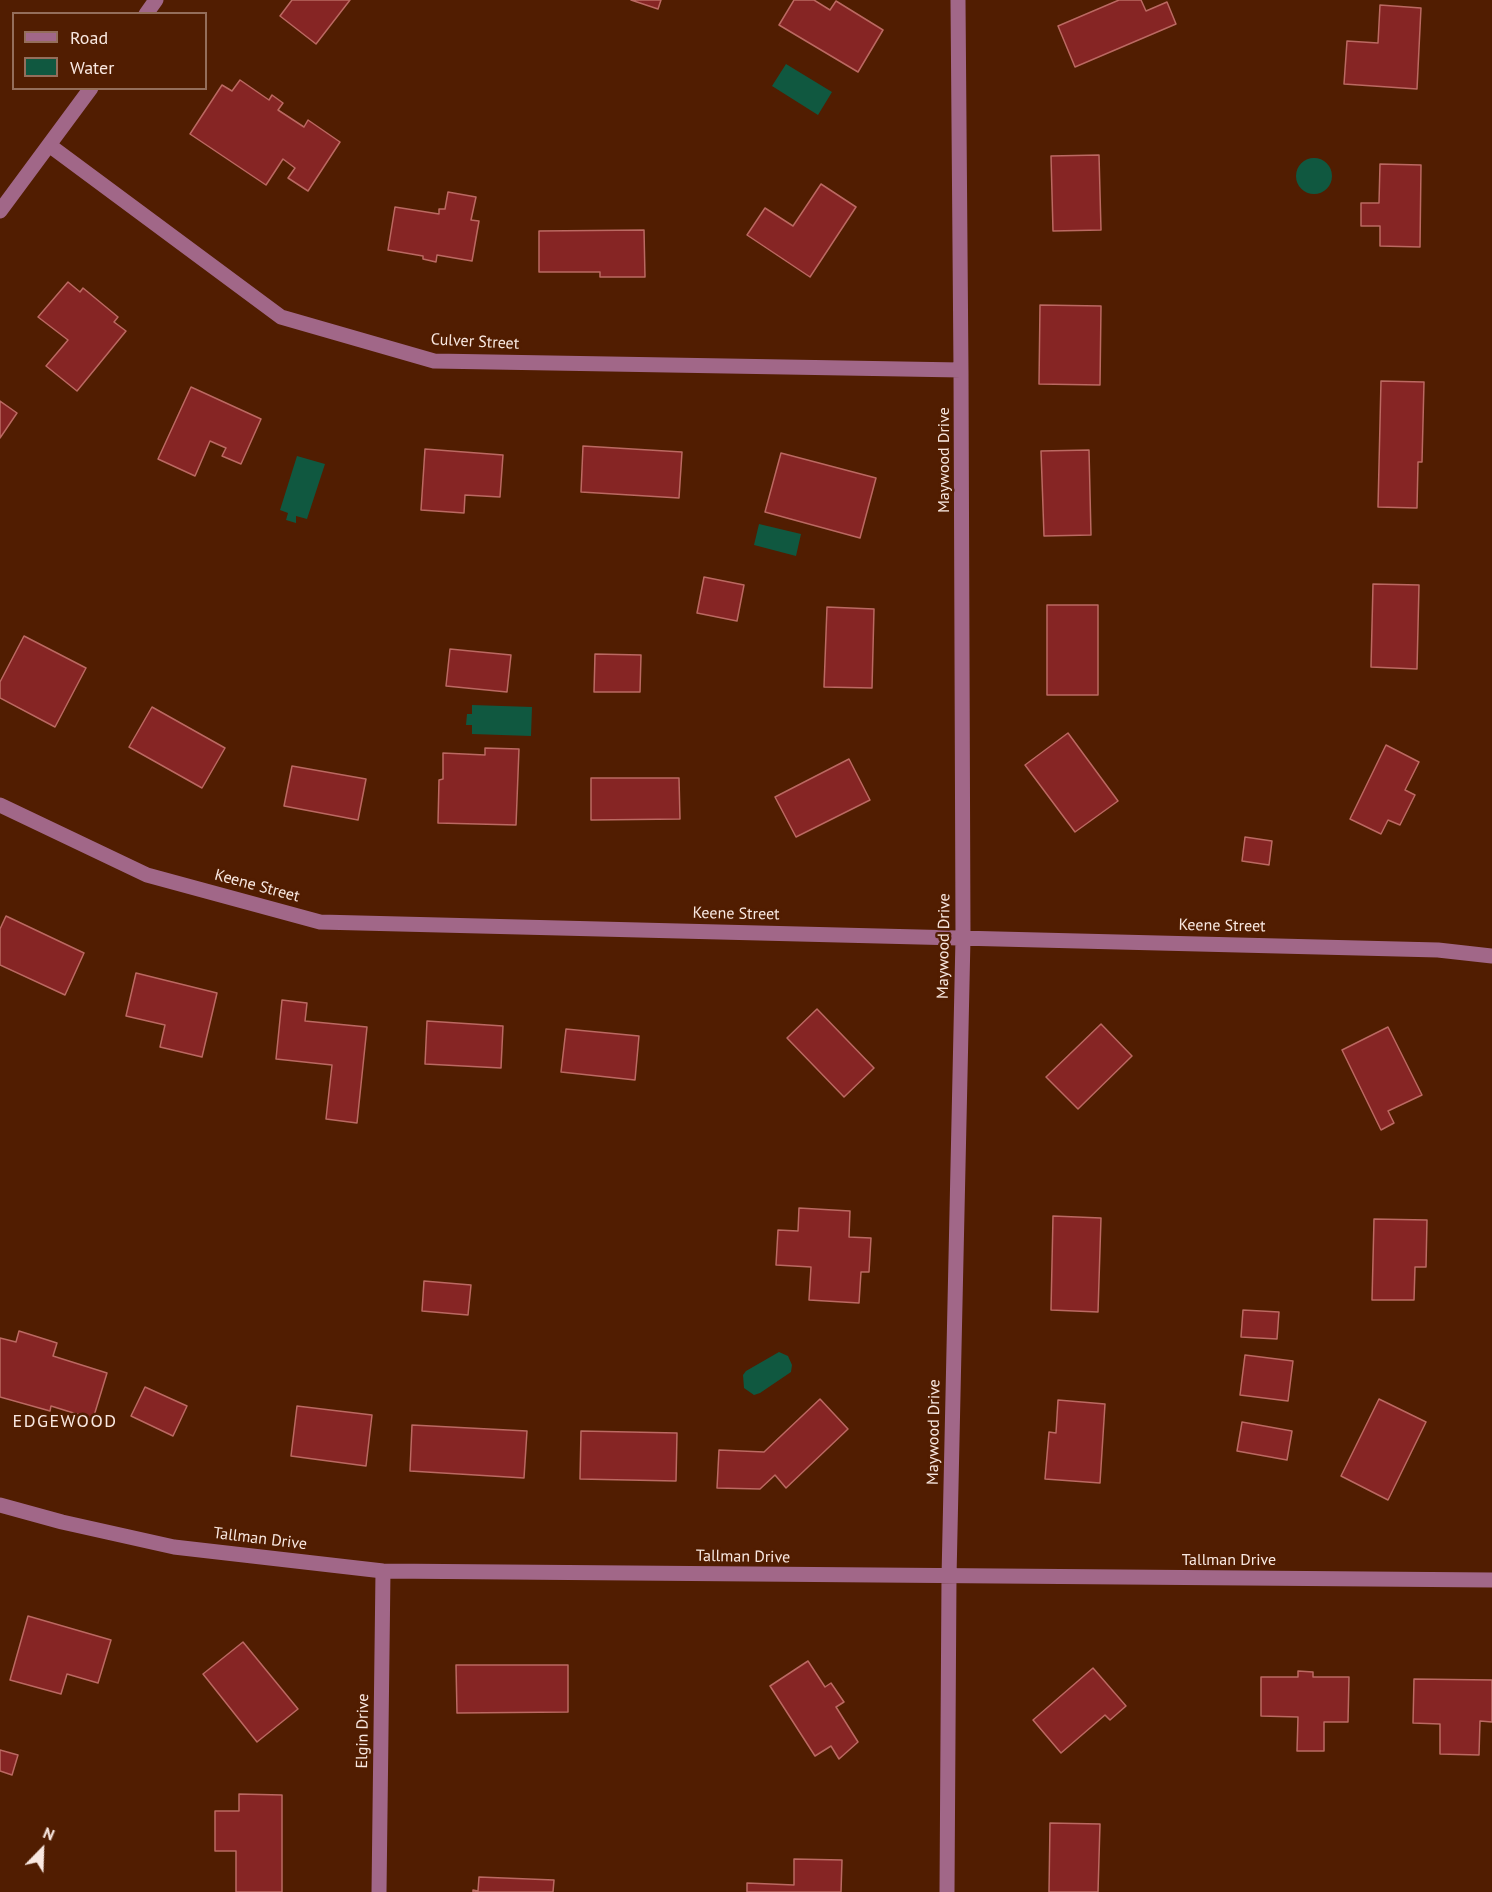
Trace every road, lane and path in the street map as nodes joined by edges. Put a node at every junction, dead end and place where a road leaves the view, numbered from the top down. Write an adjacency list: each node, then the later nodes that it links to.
1 (958, 0): 5 (street, Maywood Drive)
2 (90, 90): 3 (street)
3 (49, 145): 4 (street); 5 (street, Culver Street)
4 (0, 211)
5 (961, 370): 7 (street, Maywood Drive)
6 (0, 805): 7 (street, Keene Street)
7 (963, 938): 8 (street, Keene Street); 11 (street, Maywood Drive)
8 (1492, 956)
9 (0, 1504): 10 (street, Tallman Drive)
10 (383, 1571): 11 (street, Tallman Drive); 13 (street, Elgin Drive)
11 (949, 1577): 12 (street, Tallman Drive); 14 (street, Maywood Drive)
12 (1492, 1580)
13 (379, 1892)
14 (947, 1892)

